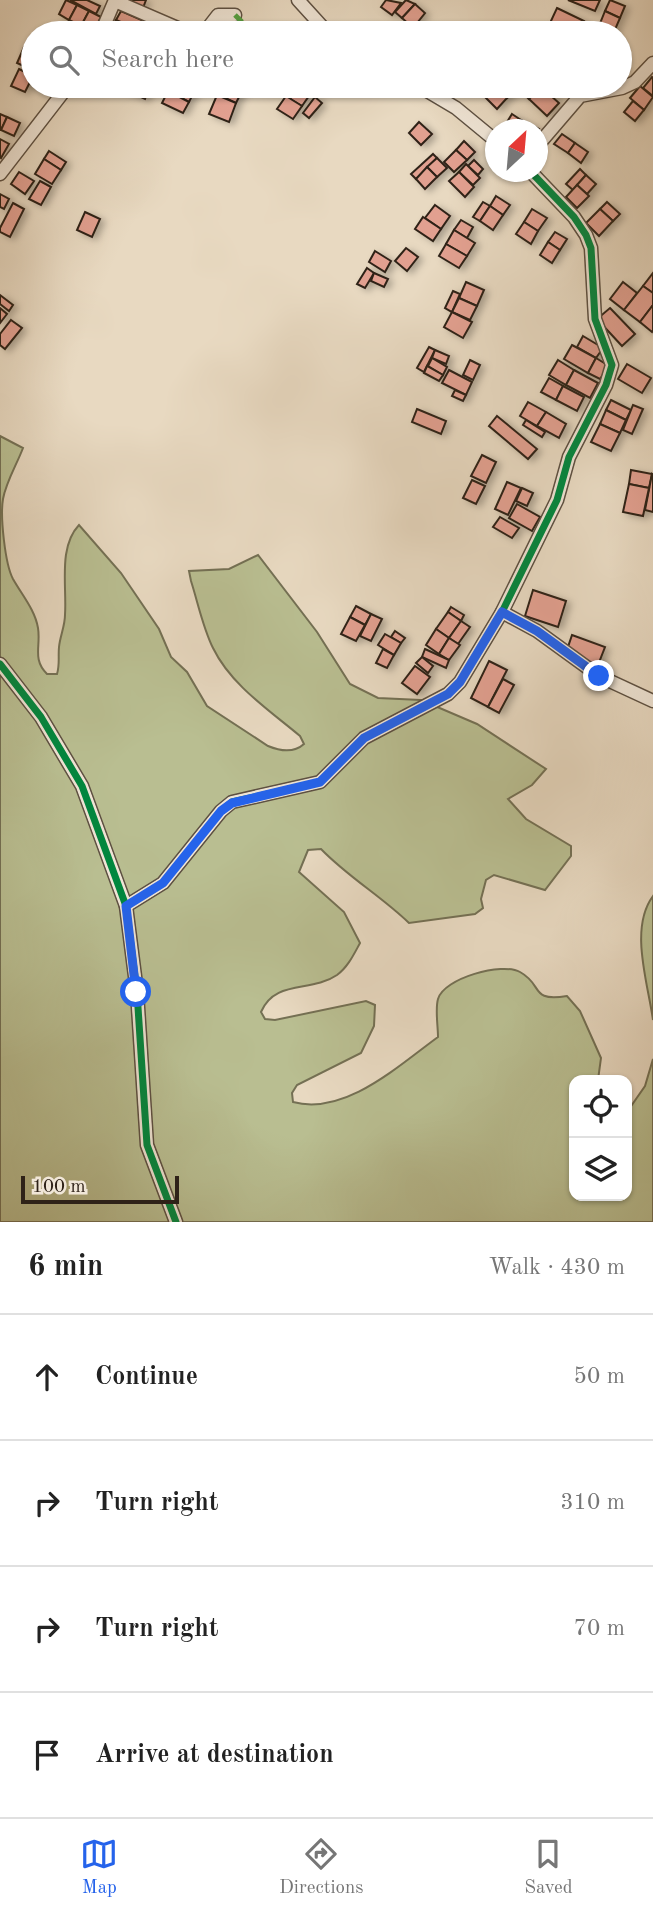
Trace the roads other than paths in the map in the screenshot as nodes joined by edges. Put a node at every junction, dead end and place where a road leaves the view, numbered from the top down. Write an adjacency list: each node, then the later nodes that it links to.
1 (298, 0): 7 (street)
2 (115, 1): 4 (street); 5 (street)
3 (235, 15): 6 (street)
4 (106, 21)
5 (161, 21)
6 (213, 21)
7 (317, 21)
8 (653, 63): 9 (street)
9 (632, 83)
10 (59, 98): 15 (street)
11 (439, 98): 14 (street)
12 (578, 98): 13 (street)
13 (548, 132)
14 (485, 133)
15 (0, 174)
16 (541, 182): 17 (street)
17 (502, 612): 19 (street); 20 (street)
18 (0, 664): 20 (street)
19 (653, 701)
20 (126, 906): 21 (street)
21 (176, 1222)

